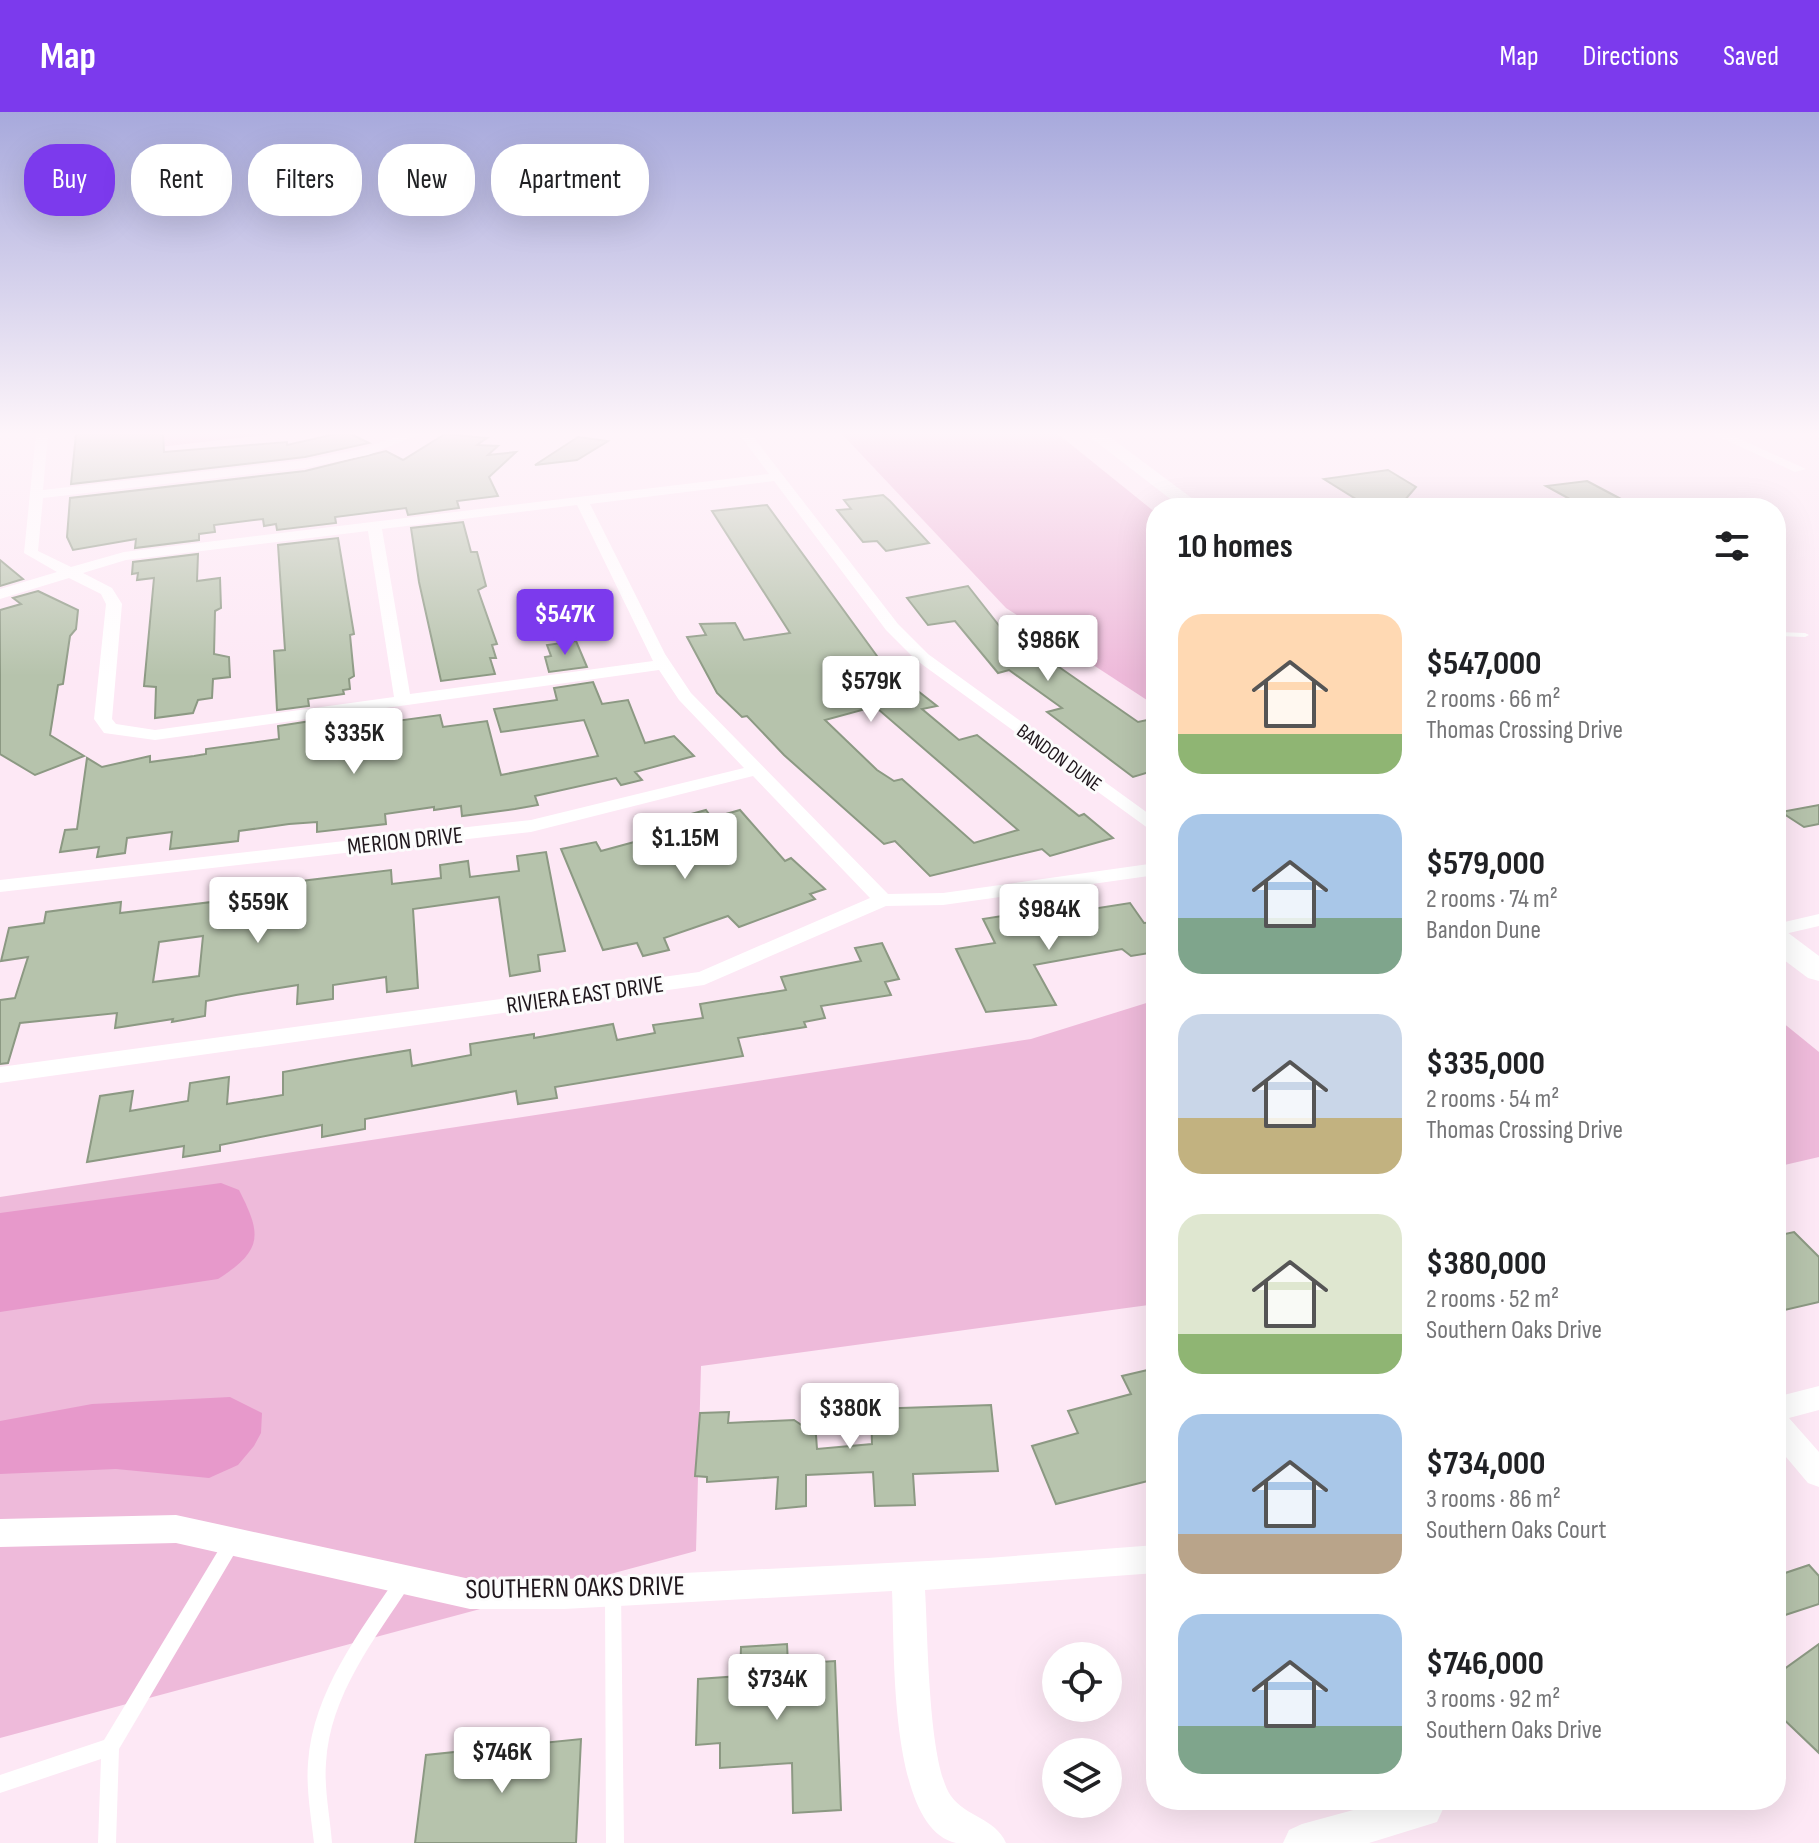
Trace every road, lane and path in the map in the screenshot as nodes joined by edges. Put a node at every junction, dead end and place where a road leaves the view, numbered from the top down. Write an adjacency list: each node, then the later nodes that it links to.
1 (34, 515): 6 (street)
2 (445, 515): 5 (street)
3 (589, 515): 10 (street)
4 (805, 515): 13 (street, BANDON DUNE)
5 (374, 523): 6 (street); 11 (street)
6 (70, 572): 7 (street); 11 (street)
7 (0, 594)
8 (1786, 634): 9 (lane)
9 (1805, 635)
10 (666, 664): 11 (street); 12 (street)
11 (403, 701)
12 (757, 770): 15 (street, MERION DRIVE); 16 (street)
13 (1146, 821)
14 (1146, 870): 16 (street, RIVIERA EAST DRIVE)
15 (0, 886)
16 (883, 900): 21 (street, RIVIERA EAST DRIVE)
17 (1819, 920): 18 (street)
18 (1786, 928)
19 (1786, 946): 20 (street)
20 (1819, 971)
21 (0, 1075)
22 (1819, 1398): 23 (street)
23 (1786, 1406)
24 (1786, 1436): 25 (street)
25 (1819, 1474)
26 (0, 1533): 27 (street, SOUTHERN OAKS DRIVE)
27 (234, 1540): 30 (street, SOUTHERN OAKS DRIVE); 32 (lane)
28 (1146, 1560): 29 (street, SOUTHERN OAKS DRIVE)
29 (908, 1576): 31 (street, SOUTHERN OAKS DRIVE); 38 (street)
30 (405, 1579): 31 (street, SOUTHERN OAKS DRIVE); 36 (lane)
31 (613, 1590): 37 (lane)
32 (110, 1747): 33 (lane); 35 (lane)
33 (0, 1784)
34 (1420, 1810): 39 (street)
35 (107, 1843)
36 (323, 1843)
37 (615, 1843)
38 (987, 1843)
39 (1302, 1843)

